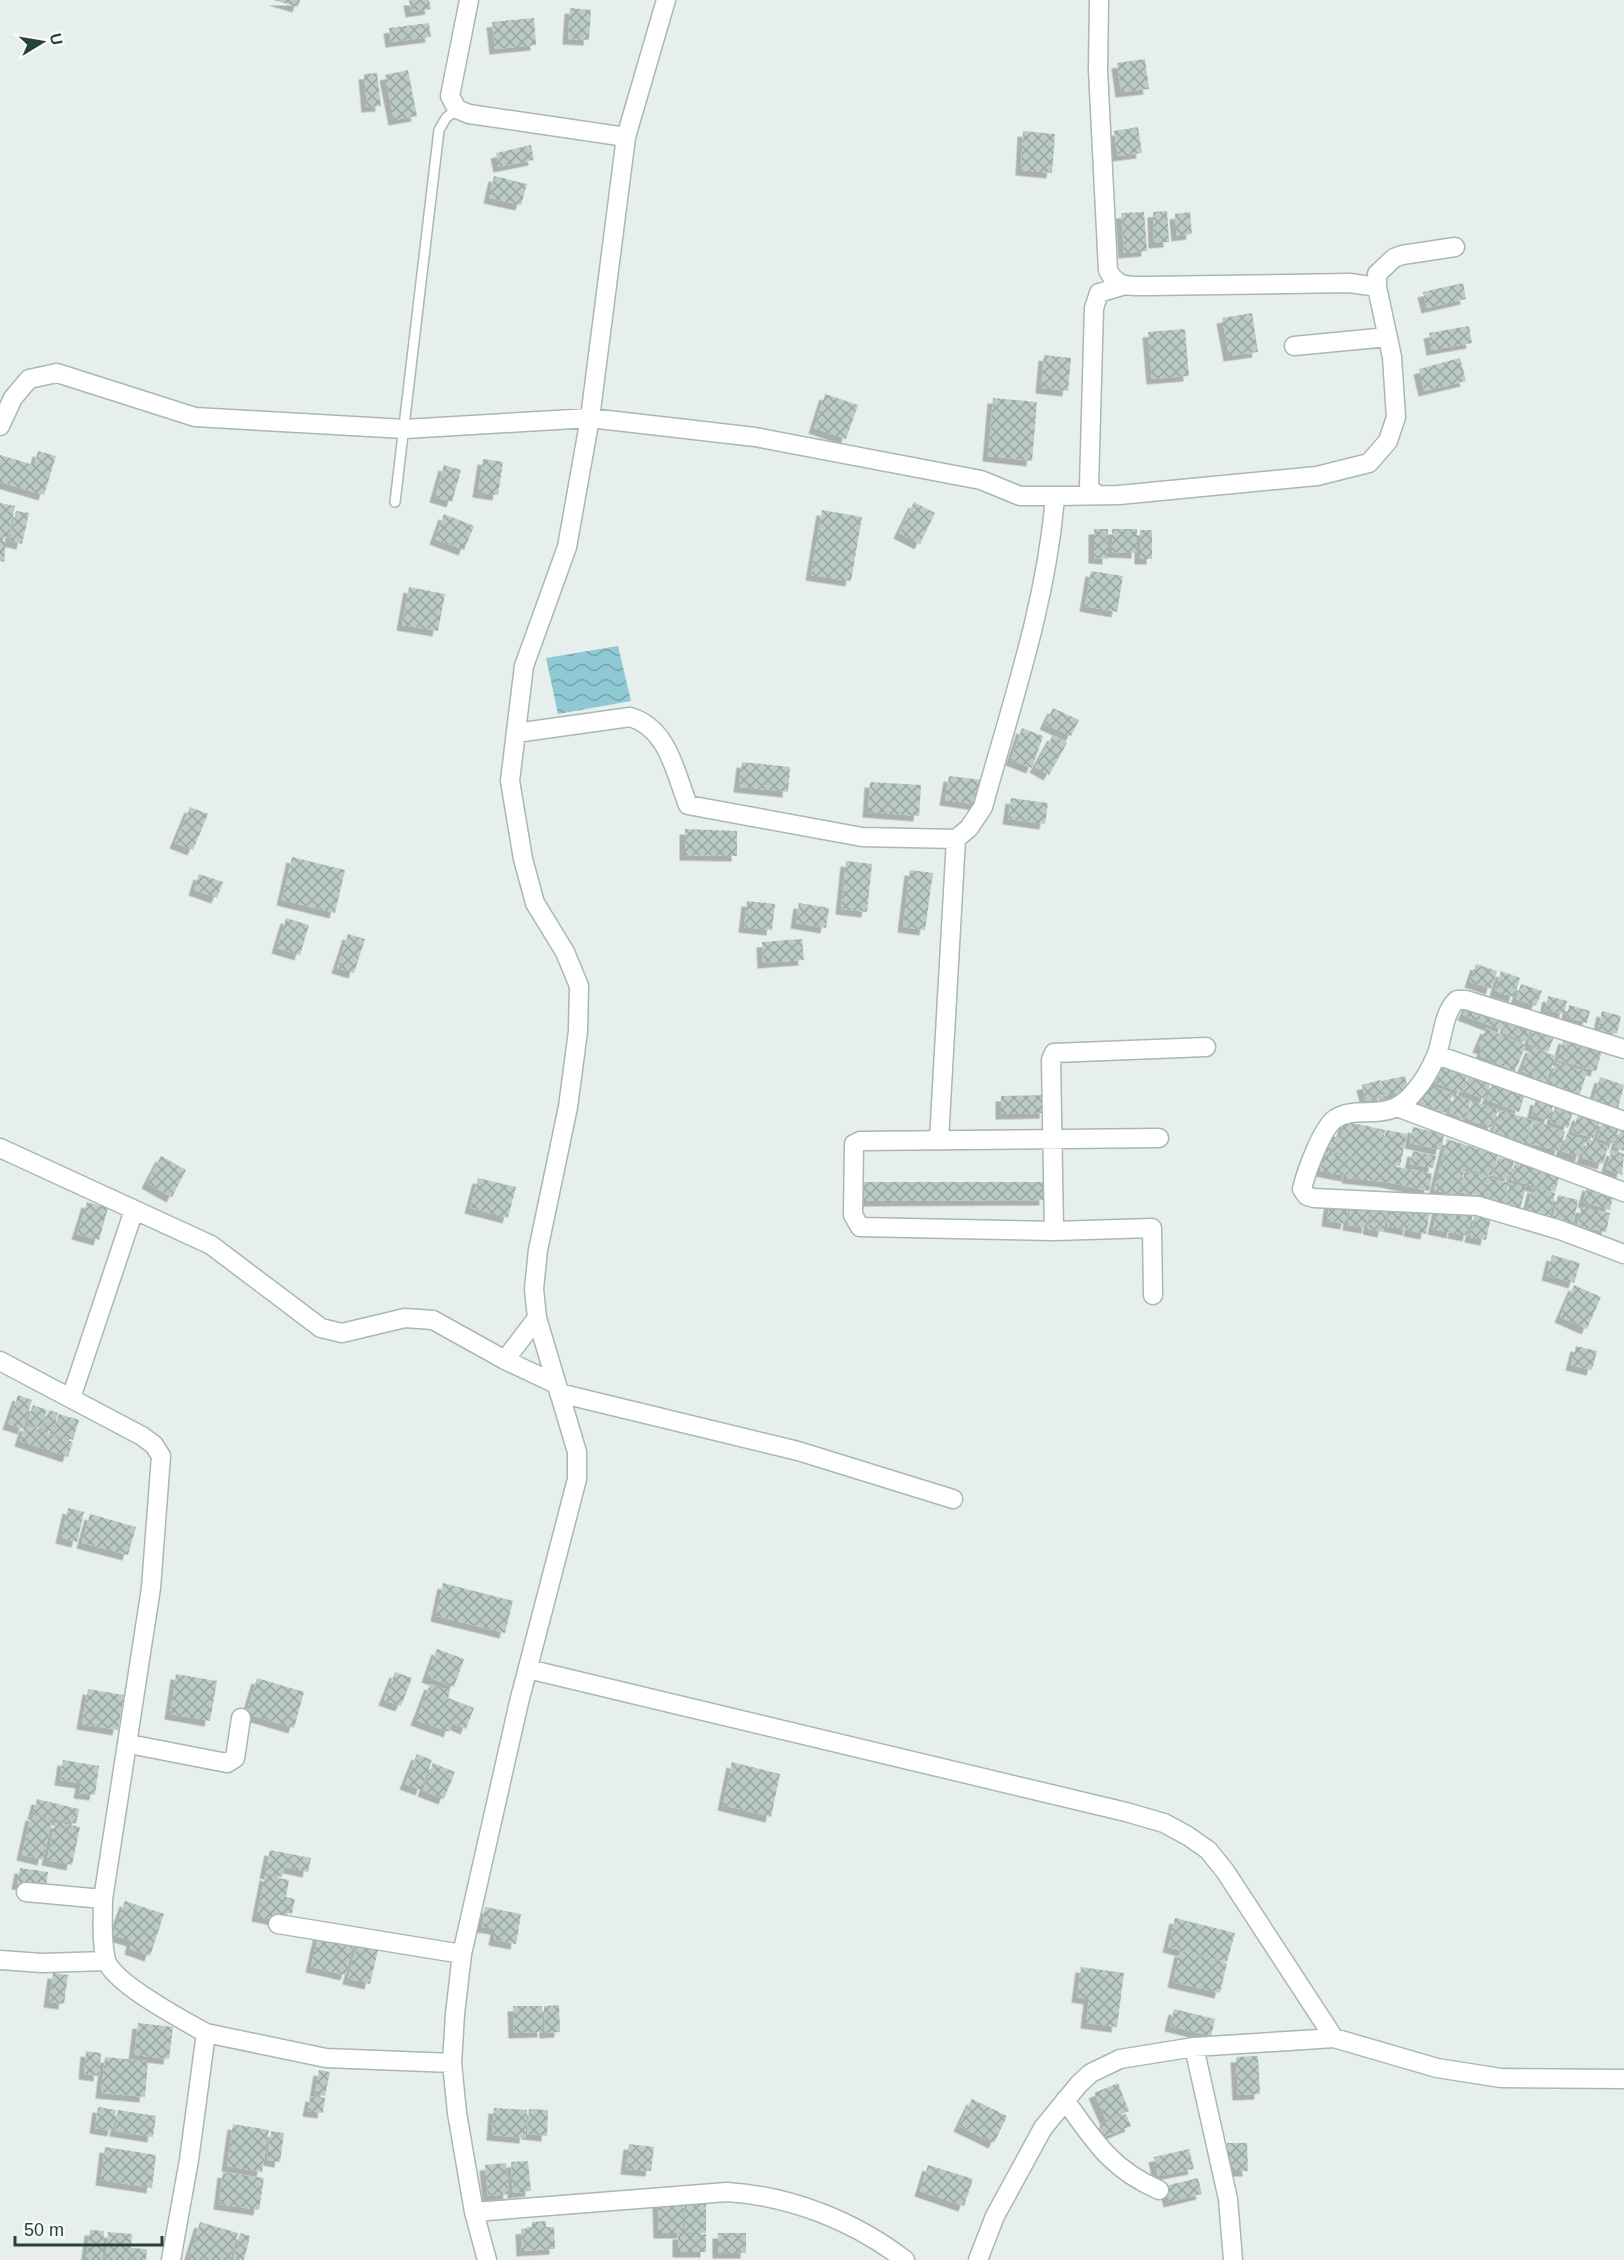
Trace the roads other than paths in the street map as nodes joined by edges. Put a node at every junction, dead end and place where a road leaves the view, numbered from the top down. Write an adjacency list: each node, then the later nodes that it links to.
1 (469, 0): 4 (street)
2 (666, 0): 5 (street)
3 (1099, 0): 7 (street)
4 (457, 109): 5 (street); 13 (lane)
5 (626, 137): 11 (street)
6 (1455, 247): 8 (street)
7 (1122, 286): 8 (street); 14 (street)
8 (1377, 287): 9 (street)
9 (1388, 337): 10 (street); 14 (street)
10 (1294, 346)
11 (590, 418): 13 (street); 15 (street); 17 (street)
12 (0, 426): 13 (street)
13 (405, 429): 16 (lane)
14 (1096, 495): 15 (street)
15 (1055, 496): 18 (street)
16 (395, 502)
17 (516, 733): 18 (street); 33 (street)
18 (956, 839): 26 (street)
19 (1206, 1047): 25 (street)
20 (1624, 1049): 21 (street)
21 (1437, 1055): 22 (street); 23 (street)
22 (1397, 1107): 28 (street); 31 (street)
23 (1624, 1121)
24 (1159, 1138): 25 (street)
25 (1053, 1139): 26 (street); 30 (street)
26 (939, 1140): 30 (street)
27 (0, 1148): 29 (street)
28 (1624, 1192)
29 (134, 1210): 34 (street); 37 (street)
30 (1054, 1231): 32 (street)
31 (1624, 1254)
32 (1153, 1295)
33 (537, 1318): 34 (street); 36 (street)
34 (505, 1360): 36 (street)
35 (0, 1361): 37 (street)
36 (557, 1389): 38 (street); 39 (street)
37 (70, 1398): 41 (street)
38 (953, 1500)
39 (528, 1669): 45 (street); 49 (street)
40 (241, 1718): 41 (street)
41 (129, 1744): 43 (street)
42 (26, 1892): 43 (street)
43 (104, 1899): 47 (street)
44 (278, 1924): 45 (street)
45 (462, 1954): 51 (street)
46 (0, 1960): 47 (street)
47 (106, 1961): 48 (street)
48 (206, 2033): 51 (street); 56 (street)
49 (1334, 2038): 50 (street); 52 (street)
50 (1194, 2047): 53 (street); 60 (street)
51 (452, 2063): 55 (street)
52 (1624, 2079)
53 (1065, 2100): 54 (street); 59 (street)
54 (1159, 2190)
55 (474, 2212): 57 (street); 58 (street)
56 (171, 2260)
57 (487, 2260)
58 (905, 2260)
59 (978, 2260)
60 (1233, 2260)

